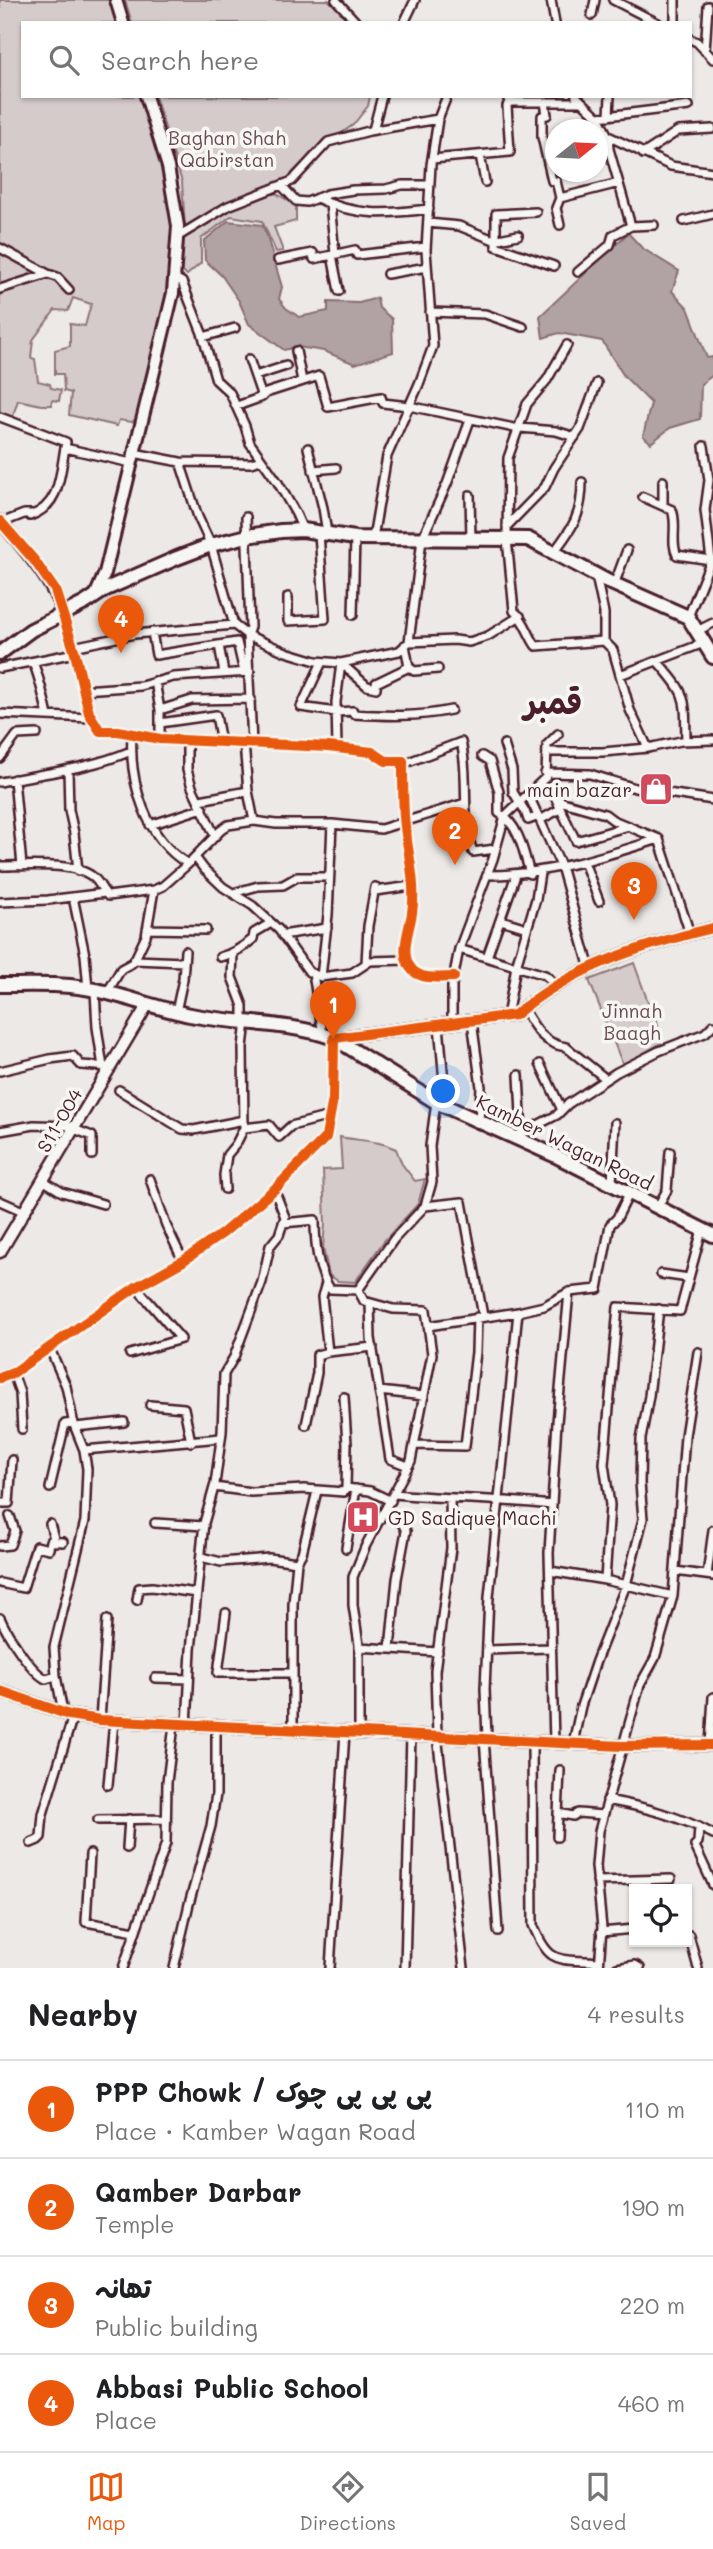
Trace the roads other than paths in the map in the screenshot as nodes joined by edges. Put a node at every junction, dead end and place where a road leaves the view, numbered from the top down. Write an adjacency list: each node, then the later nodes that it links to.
1 (116, 0): 11 (main road)
2 (336, 0): 12 (street)
3 (415, 0): 13 (street)
4 (551, 0): 14 (street)
5 (595, 0): 10 (street)
6 (613, 0): 8 (street)
7 (675, 0): 16 (street)
8 (623, 2): 15 (street)
9 (708, 6): 17 (street)
10 (592, 15)
11 (122, 21)
12 (355, 21)
13 (405, 21)
14 (555, 21)
15 (655, 21)
16 (675, 21)
17 (710, 28): 19 (street)
18 (692, 40): 19 (street)
19 (705, 51): 20 (street)
20 (713, 59)
21 (147, 98): 55 (main road)
22 (381, 98): 33 (street)
23 (446, 98): 31 (street)
24 (610, 98): 29 (street)
25 (508, 99): 27 (street); 36 (street)
26 (578, 99): 27 (street); 30 (street)
27 (544, 102): 44 (street)
28 (690, 106): 29 (street)
29 (609, 116): 30 (street)
30 (598, 117)
31 (438, 119): 33 (street); 37 (street)
32 (712, 129): 35 (street)
33 (373, 130): 42 (street)
34 (608, 136): 35 (street); 40 (street)
35 (643, 154): 38 (street)
36 (480, 155): 37 (street); 39 (street)
37 (432, 159): 41 (street)
38 (713, 169)
39 (485, 182)
40 (619, 183): 44 (street); 53 (street)
41 (430, 185): 43 (street); 46 (street)
42 (282, 186): 43 (street); 55 (street)
43 (317, 198): 45 (street)
44 (561, 198): 51 (street)
45 (330, 204): 46 (street); 59 (street)
46 (429, 209): 50 (street)
47 (536, 212): 56 (street)
48 (713, 214): 49 (street)
49 (684, 221)
50 (428, 223): 56 (street); 57 (street)
51 (560, 225)
52 (654, 225): 53 (street)
53 (631, 226): 63 (street)
54 (519, 235): 56 (street)
55 (177, 237): 66 (main road)
56 (494, 240): 61 (street)
57 (426, 247): 59 (street); 62 (street)
58 (0, 248): 64 (street)
59 (334, 255): 60 (street); 69 (street)
60 (278, 260)
61 (554, 266)
62 (427, 267): 65 (street); 70 (street)
63 (578, 272)
64 (48, 274): 67 (street); 68 (street)
65 (387, 274)
66 (174, 278): 73 (street); 91 (main road)
67 (0, 289)
68 (69, 290)
69 (339, 291)
70 (430, 312): 71 (street); 83 (street)
71 (523, 327)
72 (235, 328): 73 (street)
73 (204, 337): 82 (street)
74 (567, 345): 86 (street)
75 (296, 351): 79 (street)
76 (249, 359): 78 (street)
77 (286, 366): 78 (street)
78 (255, 376): 81 (street)
79 (302, 381): 81 (street); 83 (street)
80 (597, 383): 87 (street)
81 (262, 397): 82 (street)
82 (237, 406): 92 (street)
83 (409, 406): 85 (street); 109 (street)
84 (0, 417): 89 (street)
85 (470, 420): 86 (street); 110 (street)
86 (519, 428): 87 (street); 105 (street)
87 (575, 437): 105 (street)
88 (704, 446): 96 (street)
89 (65, 448): 91 (street); 103 (street)
90 (308, 448): 95 (street)
91 (132, 458): 93 (street); 118 (main road)
92 (261, 460): 93 (street); 104 (street)
93 (180, 462): 112 (street)
94 (336, 468): 95 (street)
95 (313, 470): 106 (street)
96 (711, 480): 115 (street)
97 (663, 481): 101 (street)
98 (582, 482): 114 (street)
99 (470, 495): 111 (street)
100 (643, 498): 101 (street)
101 (663, 506): 115 (street)
102 (246, 517): 107 (street)
103 (1, 522): 120 (street)
104 (303, 530): 106 (main road); 107 (main road)
105 (507, 532): 111 (main road); 114 (main road); 122 (street)
106 (323, 533): 108 (main road); 119 (street)
107 (247, 536): 112 (main road); 128 (street)
108 (355, 538): 109 (main road); 121 (street)
109 (373, 538): 110 (main road)
110 (422, 539): 111 (main road); 131 (street)
111 (472, 541)
112 (211, 545): 118 (main road); 125 (street)
113 (627, 550): 117 (street)
114 (554, 552): 116 (main road)
115 (711, 555): 123 (street)
116 (596, 575): 117 (main road); 129 (street)
117 (614, 585): 123 (main road)
118 (96, 594): 120 (main road)
119 (288, 597)
120 (63, 614): 133 (street); 134 (main road)
121 (353, 615)
122 (520, 616): 129 (street); 131 (street)
123 (688, 617): 126 (main road)
124 (713, 623): 126 (street)
125 (234, 625): 127 (street); 128 (street)
126 (697, 631): 130 (main road)
127 (152, 632): 132 (street); 133 (street)
128 (247, 635): 137 (street); 143 (street)
129 (604, 641): 145 (street)
130 (704, 643): 135 (main road); 138 (street)
131 (407, 644): 139 (street); 140 (street)
132 (219, 645): 143 (street); 144 (street)
133 (74, 650): 136 (street); 147 (street)
134 (0, 653)
135 (713, 657)
136 (33, 662): 141 (street); 153 (street)
137 (322, 662): 139 (street); 151 (street)
138 (658, 662): 145 (street); 162 (street)
139 (341, 663): 140 (street); 151 (street)
140 (410, 667): 142 (street)
141 (0, 668)
142 (438, 669)
143 (247, 672): 144 (street); 148 (street)
144 (224, 673): 146 (street)
145 (620, 675): 167 (street)
146 (155, 681): 147 (street); 149 (street)
147 (83, 690): 154 (street)
148 (251, 699): 149 (street); 164 (street)
149 (160, 710): 155 (street)
150 (451, 710): 151 (street)
151 (336, 712): 166 (street)
152 (0, 714): 153 (street)
153 (48, 716): 154 (street)
154 (92, 718): 158 (street)
155 (160, 723): 159 (street); 163 (street)
156 (37, 734): 171 (street)
157 (558, 734): 169 (street)
158 (132, 735): 159 (street); 168 (street)
159 (160, 739): 161 (street)
160 (713, 740): 162 (street)
161 (187, 741): 163 (street); 186 (street)
162 (686, 741): 167 (street)
163 (220, 743): 164 (street)
164 (248, 743): 166 (street); 178 (street)
165 (504, 744): 180 (street)
166 (337, 748): 172 (street)
167 (648, 748): 169 (street)
168 (131, 751): 173 (street); 193 (street)
169 (547, 752): 174 (street)
170 (482, 756): 179 (street)
171 (0, 758)
172 (403, 764): 185 (street); 191 (street)
173 (68, 771): 175 (street); 204 (street)
174 (545, 773): 177 (street); 183 (street)
175 (14, 779): 176 (street); 202 (street)
176 (0, 782)
177 (539, 785): 181 (street); 182 (street)
178 (248, 790): 186 (street); 190 (street)
179 (499, 792): 180 (street); 188 (street)
180 (513, 792): 184 (street)
181 (528, 794): 184 (street); 189 (street)
182 (554, 796): 187 (street); 194 (street)
183 (713, 800)
184 (520, 802): 188 (street); 189 (street)
185 (465, 803): 191 (street); 197 (street)
186 (201, 804): 193 (street); 195 (street)
187 (561, 809): 189 (street); 194 (street)
188 (505, 816): 197 (street); 206 (street)
189 (539, 818): 203 (street)
190 (254, 821): 192 (street); 195 (street)
191 (405, 821): 192 (street); 210 (street)
192 (332, 824): 209 (street)
193 (150, 825): 200 (street)
194 (630, 826): 196 (street)
195 (215, 836): 198 (street)
196 (659, 839): 199 (street); 225 (street)
197 (495, 849): 207 (street)
198 (195, 857): 200 (street); 213 (street)
199 (584, 862): 203 (street); 215 (street)
200 (188, 864): 211 (street)
201 (0, 866): 202 (street)
202 (22, 866): 204 (street)
203 (561, 868): 205 (street); 236 (street)
204 (78, 871): 212 (street)
205 (540, 873): 206 (street); 220 (street)
206 (530, 874): 208 (street)
207 (487, 875): 208 (street); 226 (street)
208 (516, 875): 217 (street)
209 (329, 877): 213 (street); 219 (street)
210 (412, 886): 232 (street); 234 (street)
211 (154, 890): 212 (street); 222 (street)
212 (105, 893): 214 (street)
213 (233, 893): 218 (street)
214 (74, 897): 216 (street); 241 (street)
215 (599, 901)
216 (0, 902)
217 (500, 920): 220 (street); 230 (street)
218 (271, 923): 224 (street); 228 (street)
219 (327, 928): 224 (street); 237 (street)
220 (527, 928): 235 (street)
221 (713, 928): 225 (street)
222 (147, 929): 223 (street); 231 (street)
223 (206, 930)
224 (282, 934): 237 (street)
225 (690, 934): 236 (street)
226 (459, 948): 230 (street); 238 (street)
227 (185, 951): 233 (street)
228 (233, 954): 229 (street); 247 (street)
229 (220, 957)
230 (488, 957): 235 (street)
231 (135, 960): 233 (street); 241 (street)
232 (407, 960): 234 (street); 238 (street)
233 (184, 962): 244 (street)
234 (366, 963): 237 (street)
235 (516, 966): 240 (street); 245 (street)
236 (590, 969): 240 (street)
237 (317, 976): 251 (street)
238 (454, 977): 248 (street)
239 (0, 985): 241 (main road, Kamber Wagan Road)
240 (557, 985): 243 (street)
241 (97, 991): 242 (main road, Kamber Wagan Road); 253 (street)
242 (148, 1004): 244 (main road, Kamber Wagan Road); 253 (street, S11-004)
243 (523, 1008): 245 (street); 256 (street)
244 (177, 1012): 247 (main road, Kamber Wagan Road)
245 (507, 1017): 246 (street)
246 (472, 1021): 248 (street); 261 (street)
247 (245, 1022): 251 (main road, Kamber Wagan Road); 263 (street)
248 (452, 1023): 249 (street)
249 (439, 1025): 251 (street); 258 (street)
250 (713, 1025): 256 (street)
251 (328, 1036): 258 (main road, Kamber Wagan Road); 260 (street)
252 (540, 1064): 259 (street)
253 (107, 1067): 254 (street); 264 (street, S11-004)
254 (0, 1071)
255 (519, 1075): 266 (street)
256 (606, 1079): 259 (street)
257 (119, 1090): 263 (street)
258 (439, 1103): 261 (main road, Kamber Wagan Road); 277 (street)
259 (562, 1110): 266 (street)
260 (330, 1116): 263 (street); 273 (street)
261 (479, 1122): 266 (main road, Kamber Wagan Road)
262 (615, 1123): 271 (street)
263 (244, 1124): 272 (street)
264 (75, 1127): 265 (street); 268 (street); 270 (street, S11-004)
265 (0, 1131)
266 (518, 1136): 271 (main road, Kamber Wagan Road)
267 (670, 1152): 278 (street)
268 (92, 1155)
269 (150, 1179): 283 (street)
270 (44, 1181): 276 (street); 279 (street, S11-004)
271 (612, 1185): 274 (main road, Kamber Wagan Road)
272 (225, 1189)
273 (274, 1189): 280 (street); 283 (street)
274 (629, 1194): 278 (main road, Kamber Wagan Road); 289 (street)
275 (0, 1201): 279 (street)
276 (103, 1204)
277 (425, 1206): 288 (street); 293 (street)
278 (657, 1208): 281 (main road, Kamber Wagan Road)
279 (25, 1212): 282 (street, S11-004)
280 (283, 1223): 286 (street); 310 (street)
281 (707, 1233): 285 (street)
282 (0, 1252)
283 (183, 1261): 287 (street)
284 (661, 1275): 285 (street)
285 (689, 1278): 291 (street)
286 (326, 1283): 288 (street); 297 (street)
287 (136, 1287): 296 (street); 299 (street)
288 (358, 1290): 290 (street)
289 (569, 1292): 292 (street); 325 (street)
290 (370, 1303): 294 (street); 295 (street)
291 (659, 1309): 339 (street); 341 (street)
292 (518, 1312): 293 (street); 323 (street)
293 (480, 1317): 294 (street); 312 (street)
294 (428, 1326): 303 (street)
295 (373, 1347): 297 (street); 302 (street)
296 (50, 1349): 300 (street); 307 (street)
297 (328, 1352): 308 (street)
298 (698, 1352): 337 (street)
299 (130, 1353)
300 (13, 1373): 301 (street); 309 (street)
301 (0, 1378)
302 (379, 1391): 303 (street); 315 (street)
303 (424, 1396): 312 (street)
304 (344, 1397): 318 (street)
305 (149, 1405): 311 (street)
306 (124, 1422): 307 (street)
307 (75, 1425): 313 (street); 317 (street)
308 (306, 1425)
309 (22, 1429)
310 (222, 1438): 311 (street); 316 (street)
311 (191, 1442): 313 (street)
312 (414, 1445): 315 (street)
313 (84, 1450): 354 (street)
314 (12, 1460): 324 (street)
315 (408, 1466): 321 (street)
316 (214, 1487): 320 (street); 330 (street)
317 (50, 1488)
318 (346, 1488): 319 (street); 320 (street)
319 (356, 1489): 321 (street); 333 (street)
320 (317, 1490): 335 (street)
321 (393, 1497): 322 (street); 326 (street)
322 (450, 1499): 323 (street); 352 (street)
323 (498, 1499): 325 (street); 351 (street)
324 (0, 1503)
325 (552, 1505): 336 (street)
326 (386, 1509): 348 (street); 349 (street)
327 (10, 1516): 332 (street)
328 (155, 1523): 330 (street)
329 (50, 1524): 340 (street)
330 (204, 1526): 334 (street)
331 (713, 1530): 338 (street)
332 (0, 1546)
333 (346, 1548)
334 (201, 1557): 335 (street); 342 (street)
335 (297, 1562): 353 (street)
336 (550, 1570): 339 (street); 350 (street)
337 (675, 1571): 338 (street); 343 (street)
338 (710, 1576)
339 (604, 1580): 341 (street)
340 (0, 1583)
341 (626, 1585): 343 (street); 373 (street)
342 (197, 1592): 344 (street); 356 (street)
343 (673, 1596): 375 (street)
344 (137, 1600)
345 (226, 1612): 353 (street)
346 (0, 1618): 354 (street)
347 (107, 1620): 360 (street)
348 (359, 1647): 349 (street); 367 (street)
349 (390, 1648): 352 (street)
350 (551, 1648): 351 (street); 372 (street)
351 (487, 1650): 370 (street)
352 (438, 1652): 369 (street)
353 (293, 1673): 365 (street)
354 (56, 1676): 359 (street)
355 (155, 1678): 356 (street)
356 (189, 1679): 363 (street)
357 (0, 1690): 359 (street)
358 (713, 1697): 374 (street)
359 (68, 1714): 360 (street); 387 (street)
360 (100, 1720): 361 (street)
361 (114, 1721): 362 (street); 377 (street)
362 (174, 1725): 363 (street); 382 (street)
363 (187, 1725): 364 (street)
364 (216, 1726): 365 (street); 400 (street)
365 (293, 1730): 366 (street)
366 (345, 1732): 367 (street); 401 (street)
367 (359, 1733): 368 (street)
368 (411, 1734): 369 (street); 402 (street)
369 (437, 1735): 370 (street); 403 (street)
370 (485, 1738): 371 (street); 395 (street)
371 (532, 1741): 372 (street); 398 (street)
372 (554, 1743): 373 (street)
373 (573, 1743): 375 (street)
374 (711, 1745): 375 (street)
375 (622, 1746): 378 (street)
376 (560, 1770): 379 (street)
377 (107, 1785)
378 (607, 1800): 380 (street); 384 (street)
379 (558, 1813): 380 (street); 386 (street)
380 (603, 1815): 391 (street)
381 (129, 1819): 382 (street); 383 (street); 388 (street)
382 (166, 1819): 394 (street)
383 (98, 1820)
384 (699, 1827): 385 (street); 392 (street)
385 (713, 1834)
386 (558, 1836)
387 (31, 1843)
388 (127, 1848)
389 (90, 1854): 394 (street)
390 (671, 1879): 391 (street)
391 (597, 1881): 396 (street)
392 (713, 1885)
393 (629, 1929): 396 (street)
394 (135, 1931): 399 (street)
395 (498, 1931)
396 (601, 1932): 398 (street)
397 (692, 1947): 406 (street)
398 (599, 1965)
399 (123, 1968)
400 (174, 1968)
401 (330, 1968)
402 (405, 1968)
403 (464, 1968)
404 (617, 1968): 405 (street)
405 (640, 1968)
406 (698, 1968)

